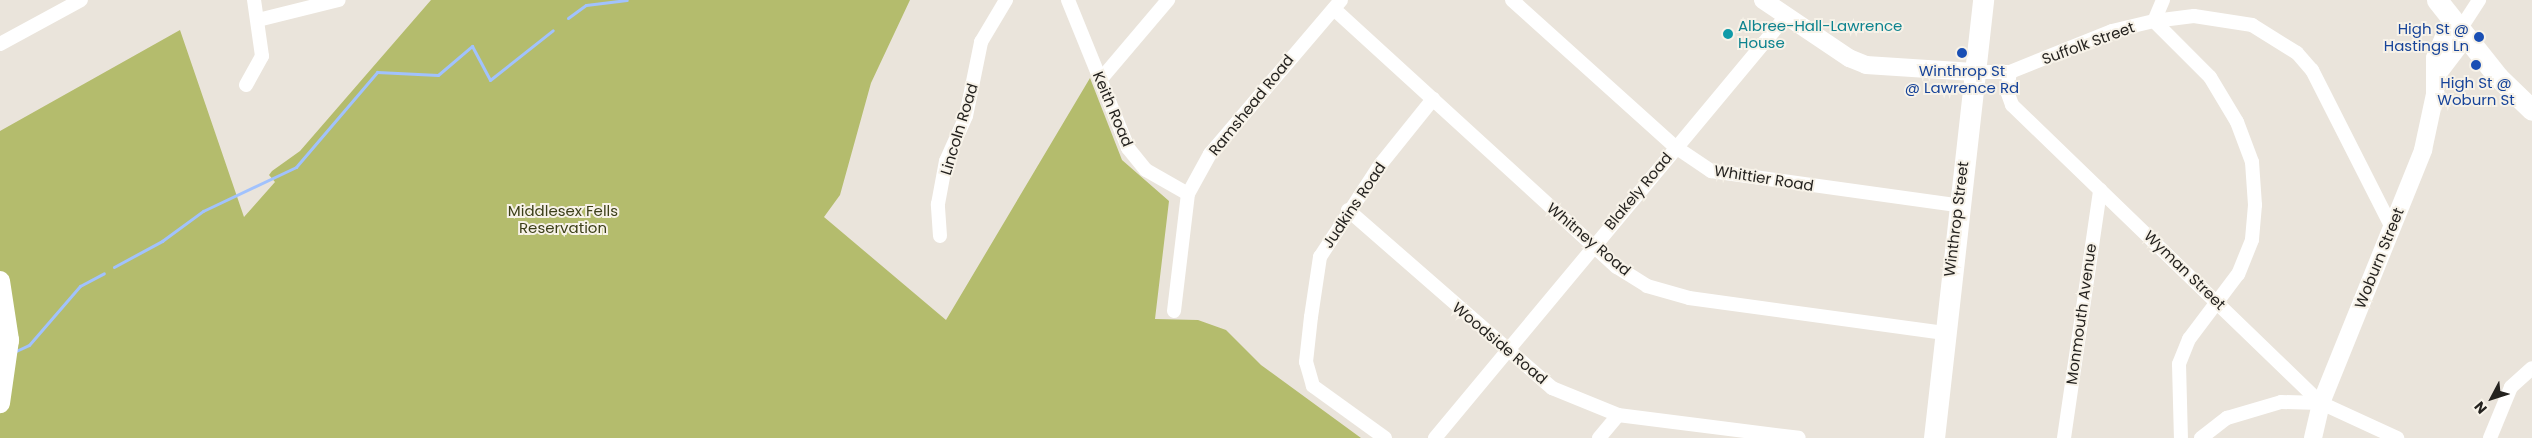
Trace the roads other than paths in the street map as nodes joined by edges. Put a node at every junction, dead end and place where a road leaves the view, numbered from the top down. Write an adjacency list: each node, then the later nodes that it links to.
1 (81, 0): 18 (street)
2 (254, 0): 15 (street)
3 (339, 0): 15 (street)
4 (1006, 0): 31 (street, Lincoln Road)
5 (1068, 0): 21 (street, Keith Road)
6 (1168, 0): 21 (street)
7 (1512, 0): 25 (street, Whittier Road)
8 (1764, 0): 14 (street)
9 (1983, 0): 19 (main road, Winthrop Street)
10 (2163, 0): 16 (street)
11 (2437, 0): 17 (main road)
12 (2479, 0): 17 (street)
13 (1337, 4): 23 (street, Whitney Road); 27 (street, Ramshead Road)
14 (1786, 16): 19 (street); 25 (street, Blakely Road)
15 (258, 20): 22 (street)
16 (2154, 21): 20 (street, Suffolk Street); 30 (street, Suffolk Street); 34 (street)
17 (2459, 29): 24 (main road); 30 (street, Woburn Street)
18 (0, 44)
19 (1974, 72): 20 (street, Suffolk Street); 28 (main road, Winthrop Street)
20 (2010, 72): 26 (street, Wyman Street)
21 (1101, 79): 27 (street, Keith Road)
22 (246, 85)
23 (1433, 99): 29 (street, Judkins Road); 32 (street, Whitney Road)
24 (2532, 110)
25 (1674, 146): 28 (street, Whittier Road); 32 (street, Blakely Road)
26 (2100, 190): 34 (street, Wyman Street); 47 (street, Monmouth Avenue)
27 (1188, 194): 35 (street, Ramshead Road)
28 (1958, 205): 36 (main road, Winthrop Street)
29 (1348, 210): 37 (street, Woodside Road); 42 (street, Judkins Road)
30 (2391, 226): 40 (street, Woburn Street)
31 (940, 236)
32 (1593, 245): 36 (street, Whitney Road); 37 (street, Blakely Road)
33 (0, 281): 39 (main road)
34 (2217, 302): 40 (street, Wyman Street); 48 (street)
35 (1174, 311)
36 (1943, 333): 46 (main road, Winthrop Street)
37 (1508, 353): 41 (street, Woodside Road); 43 (street, Blakely Road)
38 (2532, 368): 52 (street)
39 (0, 403)
40 (2321, 403): 49 (street); 50 (street, Woburn Street); 51 (street, Wyman Street)
41 (1618, 415): 44 (street); 45 (street, Woodside Road)
42 (1385, 438)
43 (1435, 438)
44 (1598, 438)
45 (1799, 438)
46 (1934, 438)
47 (2064, 438)
48 (2181, 438)
49 (2201, 438)
50 (2313, 438)
51 (2397, 438)
52 (2490, 438)

